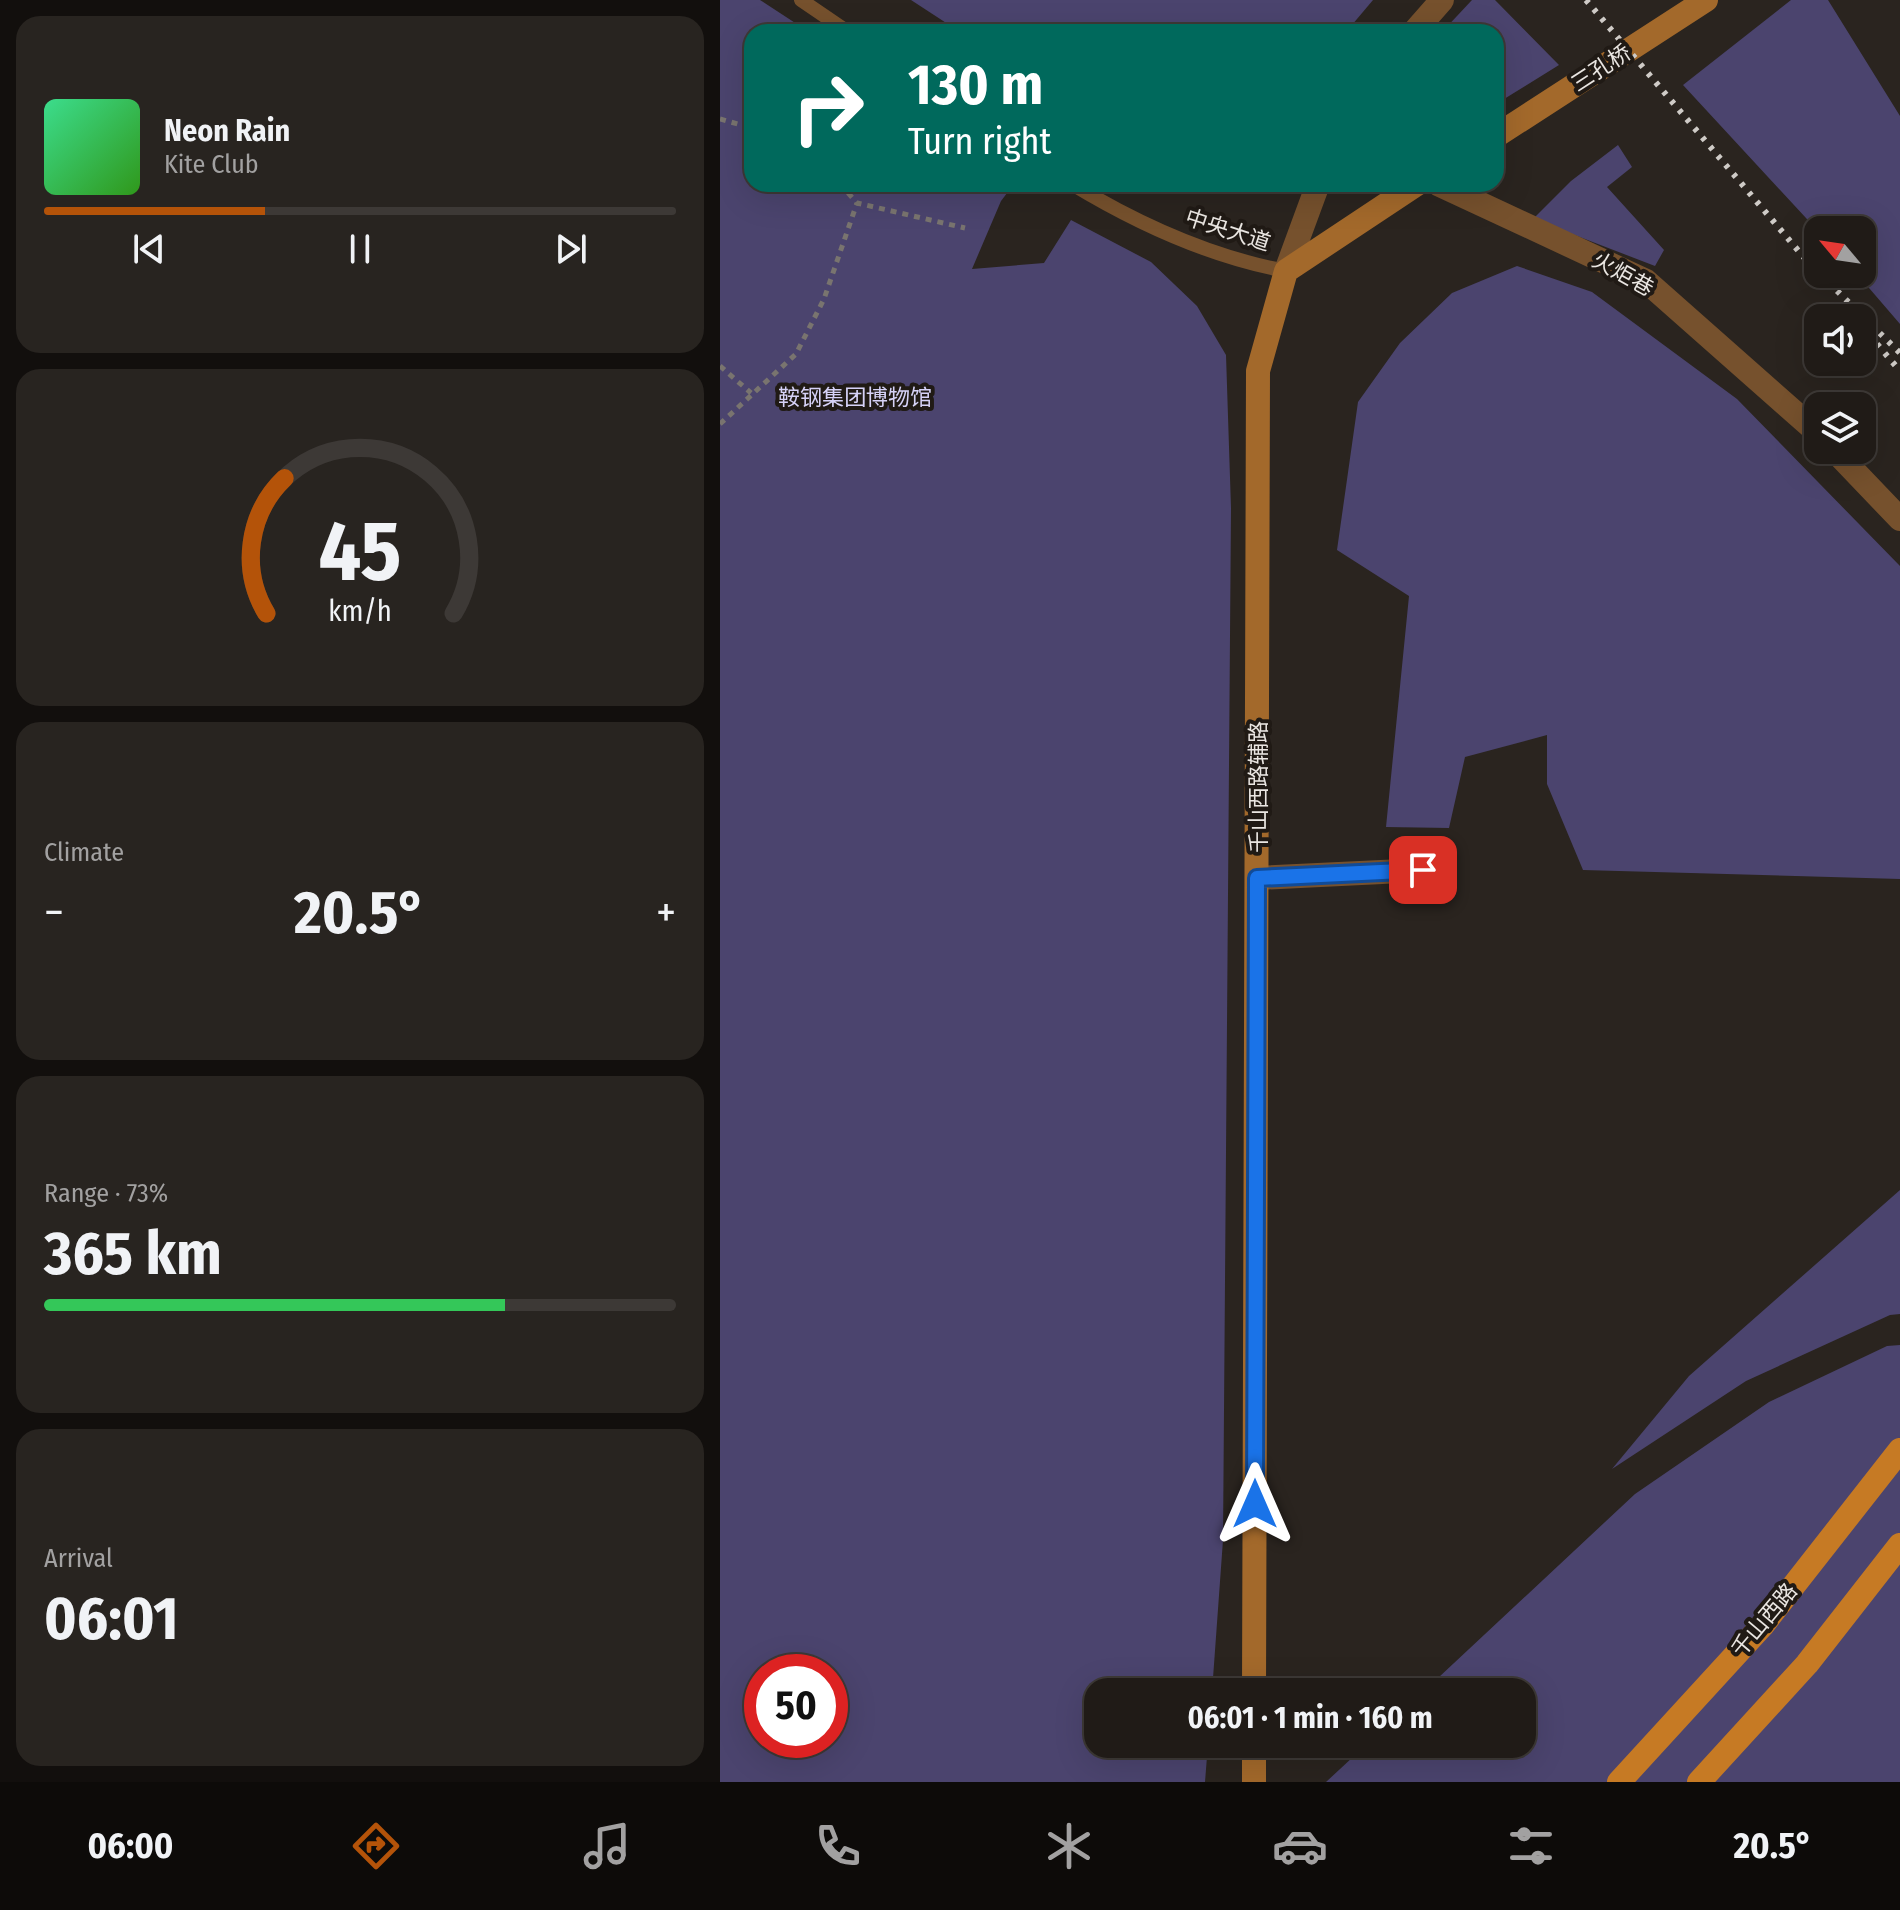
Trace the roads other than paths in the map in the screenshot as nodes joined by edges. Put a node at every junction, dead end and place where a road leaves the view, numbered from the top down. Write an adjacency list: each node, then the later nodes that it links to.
1 (801, 0): 4 (lane)
2 (1442, 0): 5 (street)
3 (1706, 0): 6 (main road, 三孔桥)
4 (836, 24)
5 (1421, 24)
6 (1504, 131)
7 (1085, 192): 11 (lane, 中央大道)
8 (1315, 192): 11 (street)
9 (1405, 192): 11 (main road)
10 (1455, 192): 12 (street, 火炬巷)
11 (1286, 271): 16 (main road, 千山西路辅路)
12 (1804, 418)
13 (1847, 464): 14 (street)
14 (1900, 519)
15 (1423, 870): 16 (street)
16 (1257, 878): 19 (main road, 千山西路辅路)
17 (1900, 1450): 22 (main road, 千山西路)
18 (1900, 1545): 23 (main road)
19 (1254, 1678)
20 (1254, 1758): 21 (main road)
21 (1254, 1782)
22 (1619, 1782)
23 (1699, 1782)

